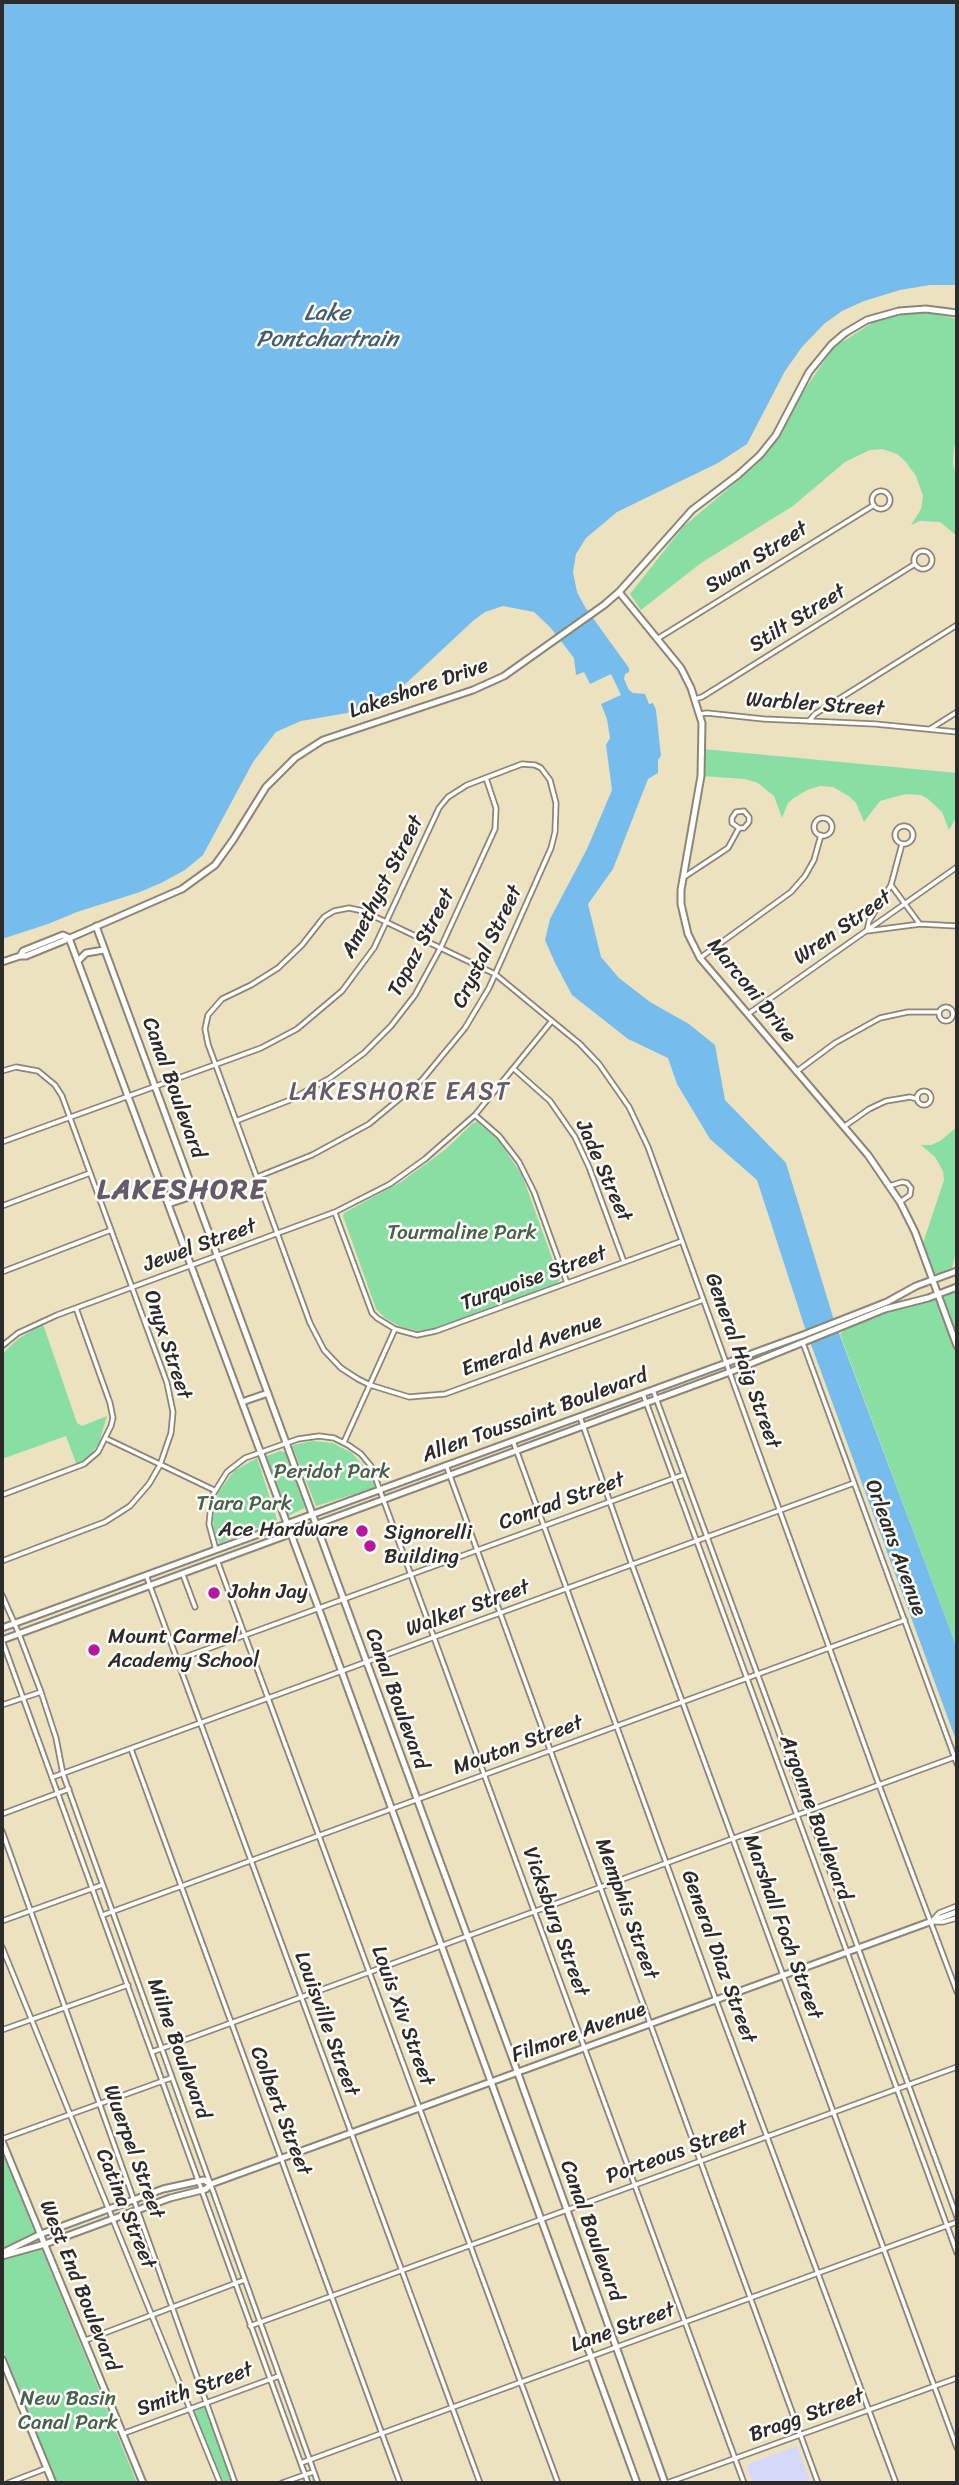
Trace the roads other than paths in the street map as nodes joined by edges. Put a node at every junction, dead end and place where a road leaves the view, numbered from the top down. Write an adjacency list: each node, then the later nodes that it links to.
1 (957, 313): 4 (street, Lakeshore Drive)
2 (874, 505): 2 (street, Swan Street); 6 (street, Swan Street)
3 (915, 564): 3 (street, Stilt Street); 7 (street, Stilt Street)
4 (619, 592): 6 (street, Marconi Drive); 23 (street, Lakeshore Drive)
5 (957, 622): 10 (street)
6 (657, 639): 7 (street, Marconi Drive)
7 (695, 699): 9 (street, Marconi Drive)
8 (957, 712): 11 (street)
9 (700, 714): 10 (street, Warbler Street); 18 (street, Marconi Drive)
10 (809, 721): 11 (street, Warbler Street)
11 (928, 730): 12 (street, Warbler Street)
12 (957, 732)
13 (486, 778): 21 (street, Amethyst Street); 27 (street, Topaz Street); 32 (street, Crystal Street)
14 (738, 828): 14 (street); 18 (street)
15 (821, 835): 15 (street); 29 (street)
16 (902, 844): 16 (street); 19 (street)
17 (957, 867): 20 (street, Wren Street)
18 (682, 878): 29 (street, Marconi Drive)
19 (891, 885): 20 (street); 25 (street)
20 (906, 903): 22 (street); 25 (street, Wren Street)
21 (387, 923): 27 (street, General Haig Street); 33 (street, General Haig Street); 37 (street, Amethyst Street)
22 (919, 924): 24 (street); 25 (street)
23 (96, 926): 26 (street, Lakeshore Drive); 28 (street, Canal Boulevard)
24 (957, 926)
25 (867, 931): 35 (street, Wren Street)
26 (69, 938): 30 (street, Canal Boulevard); 31 (street, Lakeshore Drive)
27 (441, 947): 32 (street, General Haig Street); 46 (street, Topaz Street)
28 (104, 950): 30 (street); 41 (street, Canal Boulevard)
29 (701, 958): 35 (street, Marconi Drive)
30 (78, 961): 42 (street, Canal Boulevard)
31 (2, 962)
32 (495, 974): 36 (street, General Haig Street); 50 (street, Crystal Street)
33 (216, 1004): 37 (street, Emerald Avenue)
34 (939, 1012): 34 (street); 40 (street)
35 (748, 1014): 40 (street, Marconi Drive)
36 (552, 1021): 38 (street, Jewel Street); 59 (street, General Haig Street)
37 (216, 1064): 41 (street, Amethyst Street); 46 (street, Emerald Avenue)
38 (514, 1069): 44 (street, Jewel Street); 61 (street, Jade Street)
39 (2, 1071): 45 (street, Onyx Street)
40 (796, 1072): 47 (street, Marconi Drive)
41 (156, 1086): 42 (street, Amethyst Street); 52 (street, Canal Boulevard)
42 (128, 1096): 45 (street, Amethyst Street); 54 (street, Canal Boulevard)
43 (917, 1099): 43 (street); 47 (street)
44 (475, 1115): 56 (street, Jewel Street); 66 (street)
45 (69, 1118): 48 (street, Amethyst Street); 49 (street, Onyx Street)
46 (236, 1121): 50 (street, Emerald Avenue)
47 (843, 1127): 51 (street, Marconi Drive)
48 (2, 1142)
49 (90, 1174): 55 (street); 57 (street, Onyx Street)
50 (257, 1177): 58 (street, Emerald Avenue)
51 (890, 1185): 53 (street, Marconi Drive); 53 (street)
52 (195, 1195): 54 (street); 60 (street, Canal Boulevard)
53 (900, 1202): 65 (street, Marconi Drive)
54 (168, 1205): 62 (street, Canal Boulevard)
55 (2, 1206)
56 (335, 1212): 58 (street, Jewel Street); 73 (street)
57 (111, 1230): 64 (street); 67 (street, Onyx Street)
58 (277, 1234): 60 (street, Jewel Street); 81 (street, Emerald Avenue)
59 (682, 1241): 61 (street, Turquoise Street); 70 (street, General Haig Street)
60 (218, 1256): 62 (street, Jewel Street); 83 (street, Canal Boulevard)
61 (624, 1262): 66 (street, Turquoise Street)
62 (191, 1266): 67 (street, Jewel Street); 86 (street, Canal Boulevard)
63 (957, 1271): 65 (street, Allen Toussaint Boulevard)
64 (2, 1272)
65 (933, 1279): 69 (street, Marconi Drive); 72 (street, Allen Toussaint Boulevard)
66 (567, 1283): 73 (street, Turquoise Street)
67 (132, 1287): 71 (street, Jewel Street); 96 (street, Onyx Street)
68 (957, 1287): 69 (street, Allen Toussaint Boulevard)
69 (939, 1294): 72 (street, Allen Toussaint Boulevard); 77 (street, Marconi Drive)
70 (703, 1300): 79 (street, General Haig Street); 81 (street, Emerald Avenue)
71 (76, 1308): 75 (street, Jewel Street); 90 (street)
72 (841, 1323): 74 (street, Allen Toussaint Boulevard)
73 (395, 1329): 81 (street)
74 (804, 1340): 76 (street, Allen Toussaint Boulevard); 78 (street, Allen Toussaint Boulevard); 102 (street, Orleans Avenue)
75 (2, 1346)
76 (773, 1346): 78 (street); 79 (street, Allen Toussaint Boulevard)
77 (957, 1346)
78 (776, 1354): 80 (street, Allen Toussaint Boulevard)
79 (727, 1363): 80 (street, General Haig Street); 82 (street, Allen Toussaint Boulevard)
80 (730, 1372): 85 (street, Allen Toussaint Boulevard); 110 (street, General Haig Street)
81 (370, 1385): 92 (street)
82 (653, 1390): 84 (street, Allen Toussaint Boulevard); 85 (street, Argonne Boulevard)
83 (268, 1393): 86 (street); 93 (street, Canal Boulevard)
84 (643, 1394): 87 (street, Argonne Boulevard); 88 (street, Allen Toussaint Boulevard)
85 (656, 1398): 87 (street, Allen Toussaint Boulevard); 99 (street, Argonne Boulevard)
86 (242, 1402): 95 (street, Canal Boulevard)
87 (647, 1402): 89 (street, Allen Toussaint Boulevard); 101 (street, Argonne Boulevard)
88 (580, 1417): 89 (street, Marshall Foch Street); 91 (street, Allen Toussaint Boulevard)
89 (583, 1426): 94 (street, Allen Toussaint Boulevard); 108 (street, Marshall Foch Street)
90 (105, 1438): 96 (street); 106 (street)
91 (513, 1441): 94 (street, General Diaz Street); 97 (street, Allen Toussaint Boulevard)
92 (344, 1442): 93 (street); 104 (street, Vicksburg Street)
93 (286, 1443): 95 (street); 111 (street, Canal Boulevard)
94 (516, 1450): 98 (street, Allen Toussaint Boulevard); 115 (street, General Diaz Street)
95 (260, 1452): 105 (street); 113 (street, Canal Boulevard)
96 (160, 1465): 105 (street); 124 (street)
97 (446, 1465): 98 (street, Memphis Street); 100 (street, Allen Toussaint Boulevard)
98 (450, 1474): 103 (street, Allen Toussaint Boulevard); 122 (street, Memphis Street)
99 (683, 1475): 101 (street, Conrad Street); 118 (street, Argonne Boulevard)
100 (414, 1477): 103 (street); 104 (street, Allen Toussaint Boulevard)
101 (674, 1478): 108 (street, Conrad Street); 119 (street, Argonne Boulevard)
102 (854, 1483): 110 (street, Walker Street); 138 (street, Orleans Avenue)
103 (418, 1486): 107 (street, Allen Toussaint Boulevard)
104 (380, 1489): 107 (street, Vicksburg Street); 109 (street, Allen Toussaint Boulevard)
105 (214, 1491): 121 (street)
106 (2, 1495)
107 (383, 1499): 112 (street, Allen Toussaint Boulevard); 128 (street, Vicksburg Street)
108 (609, 1502): 115 (street, Conrad Street); 125 (street, Marshall Foch Street)
109 (341, 1504): 111 (street, Allen Toussaint Boulevard); 112 (street)
110 (780, 1511): 118 (street, Walker Street); 145 (street, General Haig Street)
111 (313, 1514): 113 (street, Allen Toussaint Boulevard); 114 (street, Canal Boulevard)
112 (344, 1514): 114 (street, Allen Toussaint Boulevard)
113 (286, 1524): 116 (street, Canal Boulevard); 117 (street, Allen Toussaint Boulevard)
114 (316, 1524): 116 (street, Allen Toussaint Boulevard); 134 (street, Canal Boulevard)
115 (542, 1526): 122 (street, Conrad Street); 132 (street, General Diaz Street)
116 (290, 1534): 120 (street, Allen Toussaint Boulevard); 136 (street, Canal Boulevard)
117 (248, 1538): 120 (street); 121 (street, Allen Toussaint Boulevard)
118 (706, 1538): 119 (street, Walker Street); 149 (street, Argonne Boulevard)
119 (697, 1541): 125 (street, Walker Street); 150 (street, Argonne Boulevard)
120 (251, 1548): 123 (street, Allen Toussaint Boulevard)
121 (216, 1550): 126 (street, Allen Toussaint Boulevard)
122 (478, 1550): 128 (street, Conrad Street); 137 (street, Memphis Street)
123 (217, 1560): 127 (street, Allen Toussaint Boulevard); 142 (street, Louis Xiv Street)
124 (2, 1561)
125 (632, 1565): 132 (street, Walker Street); 154 (street, Marshall Foch Street)
126 (171, 1566): 129 (street, Allen Toussaint Boulevard); 130 (street)
127 (182, 1573): 130 (street, Allen Toussaint Boulevard); 135 (street)
128 (411, 1574): 134 (street, Conrad Street); 143 (street, Vicksburg Street)
129 (146, 1575): 131 (street, Louisville Street); 139 (street, Allen Toussaint Boulevard)
130 (175, 1576): 131 (street, Allen Toussaint Boulevard)
131 (150, 1585): 141 (street, Allen Toussaint Boulevard); 146 (street, Louisville Street)
132 (566, 1590): 137 (street, Walker Street); 157 (street, General Diaz Street)
133 (2, 1595): 139 (street, Milne Boulevard)
134 (342, 1599): 136 (street, Conrad Street); 147 (street, Canal Boulevard)
135 (195, 1606)
136 (318, 1608): 142 (street, Conrad Street); 148 (street, Canal Boulevard)
137 (501, 1614): 143 (street, Walker Street); 159 (street, Memphis Street)
138 (905, 1620): 145 (street, Mouton Street); 160 (street, Orleans Avenue)
139 (14, 1624): 140 (street, Allen Toussaint Boulevard); 141 (street, Milne Boulevard)
140 (2, 1628)
141 (19, 1634): 144 (street, Allen Toussaint Boulevard); 151 (street, Milne Boulevard)
142 (245, 1635): 146 (street, Conrad Street); 153 (street, Louis Xiv Street)
143 (435, 1638): 147 (street, Walker Street); 163 (street, Vicksburg Street)
144 (2, 1639): 152 (street, Milne Boulevard)
145 (830, 1648): 149 (street, Mouton Street); 165 (street, General Haig Street)
146 (177, 1660): 156 (street, Louisville Street)
147 (366, 1663): 148 (street, Walker Street); 168 (street, Canal Boulevard)
148 (342, 1672): 153 (street, Walker Street); 169 (street, Canal Boulevard)
149 (756, 1675): 150 (street, Mouton Street); 170 (street, Argonne Boulevard)
150 (747, 1678): 154 (street, Mouton Street); 172 (street, Argonne Boulevard)
151 (41, 1692): 152 (street); 162 (street, Milne Boulevard)
152 (24, 1697): 155 (street); 164 (street, Milne Boulevard)
153 (269, 1699): 156 (street, Walker Street); 174 (street, Louis Xiv Street)
154 (682, 1702): 157 (street, Mouton Street); 175 (street, Marshall Foch Street)
155 (2, 1705)
156 (200, 1724): 158 (street, Walker Street); 176 (street, Louisville Street)
157 (617, 1726): 159 (street, Mouton Street); 177 (street, General Diaz Street)
158 (131, 1749): 162 (street, Walker Street); 179 (street, Colbert Street)
159 (551, 1750): 163 (street, Mouton Street); 180 (street, Memphis Street)
160 (955, 1757): 161 (street, Orleans Avenue); 165 (street)
161 (957, 1764)
162 (63, 1774): 164 (street, Walker Street); 166 (street, Milne Boulevard)
163 (485, 1775): 168 (street, Mouton Street); 183 (street, Vicksburg Street)
164 (53, 1777): 167 (street, Milne Boulevard)
165 (879, 1785): 170 (street); 188 (street, General Haig Street)
166 (68, 1789): 167 (street); 178 (street, Milne Boulevard)
167 (58, 1793): 171 (street); 181 (street, Milne Boulevard)
168 (416, 1800): 169 (street, Mouton Street); 189 (street, Canal Boulevard)
169 (392, 1809): 174 (street, Mouton Street); 190 (street, Canal Boulevard)
170 (807, 1811): 172 (street); 192 (street, Argonne Boulevard)
171 (2, 1814)
172 (797, 1815): 175 (street); 193 (street, Argonne Boulevard)
173 (2, 1832): 182 (street, Wuerpel Street)
174 (319, 1836): 176 (street, Mouton Street); 194 (street, Louis Xiv Street)
175 (733, 1839): 177 (street); 195 (street, Marshall Foch Street)
176 (249, 1861): 179 (street, Mouton Street); 198 (street, Louisville Street)
177 (666, 1863): 180 (street); 199 (street, General Diaz Street)
178 (103, 1885): 181 (street); 184 (street, Milne Boulevard)
179 (180, 1886): 184 (street, Mouton Street); 202 (street, Colbert Street)
180 (601, 1887): 183 (street); 203 (street, Memphis Street)
181 (93, 1888): 182 (street); 186 (street, Milne Boulevard)
182 (30, 1910): 187 (street); 200 (street, Wuerpel Street)
183 (535, 1911): 189 (street); 206 (street, Vicksburg Street)
184 (113, 1912): 186 (street, Mouton Street); 205 (street, Milne Boulevard)
185 (957, 1912): 188 (street, Filmore Avenue)
186 (103, 1915): 196 (street, Milne Boulevard)
187 (2, 1921)
188 (932, 1922): 192 (street, Filmore Avenue); 197 (street, General Haig Street)
189 (466, 1937): 190 (street); 209 (street, Canal Boulevard)
190 (442, 1945): 194 (street); 212 (street, Canal Boulevard)
191 (2, 1947): 201 (street, Catina Street)
192 (857, 1949): 193 (street, Filmore Avenue); 213 (street, Argonne Boulevard)
193 (847, 1952): 195 (street, Filmore Avenue); 214 (street, Argonne Boulevard)
194 (369, 1972): 198 (street); 216 (street, Louis Xiv Street)
195 (783, 1976): 199 (street, Filmore Avenue); 217 (street, Marshall Foch Street)
196 (128, 1985): 200 (street); 207 (street, Milne Boulevard)
197 (957, 1992)
198 (300, 1998): 202 (street); 219 (street, Louisville Street)
199 (716, 2000): 203 (street, Filmore Avenue); 220 (street, General Diaz Street)
200 (64, 2008): 201 (street); 215 (street, Wuerpel Street)
201 (30, 2020): 204 (street); 218 (street, Catina Street)
202 (231, 2023): 205 (street); 222 (street, Colbert Street)
203 (652, 2023): 206 (street, Filmore Avenue); 223 (street, Memphis Street)
204 (2, 2030)
205 (162, 2048): 207 (street); 210 (street, Milne Boulevard)
206 (584, 2048): 209 (street, Filmore Avenue); 226 (street, Vicksburg Street)
207 (152, 2052): 211 (street, Milne Boulevard)
208 (957, 2067): 213 (street, Porteous Street)
209 (517, 2072): 212 (street, Filmore Avenue); 231 (street, Canal Boulevard)
210 (172, 2077): 211 (street); 225 (street, Milne Boulevard)
211 (162, 2081): 215 (street); 224 (street, Milne Boulevard)
212 (491, 2082): 216 (street, Filmore Avenue); 233 (street, Canal Boulevard)
213 (909, 2085): 214 (street, Porteous Street); 234 (street, Argonne Boulevard)
214 (897, 2089): 217 (street, Porteous Street); 235 (street, Argonne Boulevard)
215 (99, 2103): 218 (street); 228 (street, Wuerpel Street)
216 (420, 2108): 219 (street, Filmore Avenue); 238 (street, Louis Xiv Street)
217 (833, 2113): 220 (street, Porteous Street); 239 (street, Marshall Foch Street)
218 (69, 2114): 221 (street); 229 (street, Catina Street)
219 (350, 2134): 222 (street, Filmore Avenue); 242 (street, Louisville Street)
220 (767, 2137): 223 (street, Porteous Street); 243 (street, General Diaz Street)
221 (2, 2140): 236 (street, West End Boulevard)
222 (282, 2159): 225 (street, Filmore Avenue); 246 (street, Colbert Street)
223 (700, 2161): 226 (street, Porteous Street); 247 (street, Memphis Street)
224 (198, 2181): 225 (street, Filmore Avenue); 227 (street, Milne Boulevard); 228 (street, Filmore Avenue)
225 (211, 2184): 227 (street, Filmore Avenue); 244 (street, Milne Boulevard)
226 (635, 2185): 231 (street, Porteous Street); 250 (street, Vicksburg Street)
227 (202, 2190): 230 (street, Filmore Avenue); 245 (street, Milne Boulevard)
228 (134, 2200): 229 (street, Filmore Avenue); 230 (street, Wuerpel Street)
229 (108, 2209): 232 (street, Catina Street); 236 (street, Filmore Avenue)
230 (138, 2209): 232 (street, Filmore Avenue); 248 (street, Wuerpel Street)
231 (567, 2210): 233 (street, Porteous Street); 254 (street, Canal Boulevard)
232 (113, 2219): 237 (street, Filmore Avenue); 249 (street, Catina Street)
233 (541, 2220): 238 (street, Porteous Street); 255 (street, Canal Boulevard)
234 (957, 2220): 235 (street, Lane Street)
235 (947, 2226): 239 (street, Lane Street); 240 (street, Argonne Boulevard)
236 (41, 2234): 237 (street, West End Boulevard); 241 (street, Filmore Avenue)
237 (45, 2244): 241 (street, Filmore Avenue); 253 (street, West End Boulevard)
238 (470, 2246): 242 (street, Porteous Street); 260 (street, Louis Xiv Street)
239 (884, 2249): 243 (street, Lane Street); 261 (street, Marshall Foch Street)
240 (957, 2253)
241 (2, 2254)
242 (402, 2271): 246 (street, Porteous Street); 263 (street, Louisville Street)
243 (818, 2274): 247 (street, Lane Street); 265 (street, General Diaz Street)
244 (245, 2280): 245 (street); 251 (street, Milne Boulevard)
245 (235, 2283): 248 (street); 252 (street, Milne Boulevard)
246 (333, 2296): 251 (street, Porteous Street); 266 (street, Colbert Street)
247 (750, 2298): 250 (street, Lane Street); 268 (street, Memphis Street)
248 (172, 2306): 249 (street); 262 (street, Wuerpel Street)
249 (151, 2315): 253 (street); 264 (street, Catina Street)
250 (684, 2322): 254 (street, Lane Street); 270 (street, Vicksburg Street)
251 (260, 2323): 252 (street, Porteous Street); 257 (street, Milne Boulevard)
252 (250, 2326): 259 (street, Milne Boulevard)
253 (86, 2340): 267 (street, West End Boulevard)
254 (616, 2347): 255 (street, Lane Street); 288 (street, Canal Boulevard)
255 (591, 2356): 260 (street, Lane Street); 287 (street, Canal Boulevard)
256 (2, 2360): 273 (street)
257 (279, 2376): 259 (street, Smith Street); 271 (street, Milne Boulevard)
258 (957, 2378): 261 (street, Bragg Street)
259 (270, 2379): 262 (street, Smith Street); 272 (street, Milne Boulevard)
260 (520, 2383): 263 (street, Lane Street); 286 (street, Louis Xiv Street)
261 (934, 2386): 265 (street, Bragg Street); 269 (street, Marshall Foch Street)
262 (207, 2402): 264 (street, Smith Street); 280 (street, Wuerpel Street)
263 (451, 2408): 266 (street, Lane Street); 285 (street, Louisville Street)
264 (190, 2409): 267 (street, Smith Street); 279 (street, Catina Street)
265 (868, 2410): 268 (street, Bragg Street); 291 (street, General Diaz Street)
266 (382, 2433): 271 (street, Lane Street); 284 (street, Colbert Street)
267 (122, 2434): 278 (street, West End Boulevard)
268 (801, 2435): 270 (street, Bragg Street); 290 (street, Memphis Street)
269 (957, 2448)
270 (735, 2458): 288 (street, Bragg Street); 289 (street, Vicksburg Street)
271 (310, 2460): 272 (street, Lane Street); 274 (street, Milne Boulevard)
272 (300, 2463): 275 (street, Milne Boulevard)
273 (47, 2468): 276 (street); 277 (street)
274 (314, 2472): 275 (street); 283 (street, Milne Boulevard)
275 (304, 2475): 281 (street); 282 (street, Milne Boulevard)
276 (8, 2483)
277 (53, 2483)
278 (143, 2483)
279 (220, 2483)
280 (235, 2483)
281 (282, 2483)
282 (308, 2483)
283 (318, 2483)
284 (400, 2483)
285 (480, 2483)
286 (558, 2483)
287 (637, 2483)
288 (666, 2483)
289 (744, 2483)
290 (818, 2483)
291 (896, 2483)

